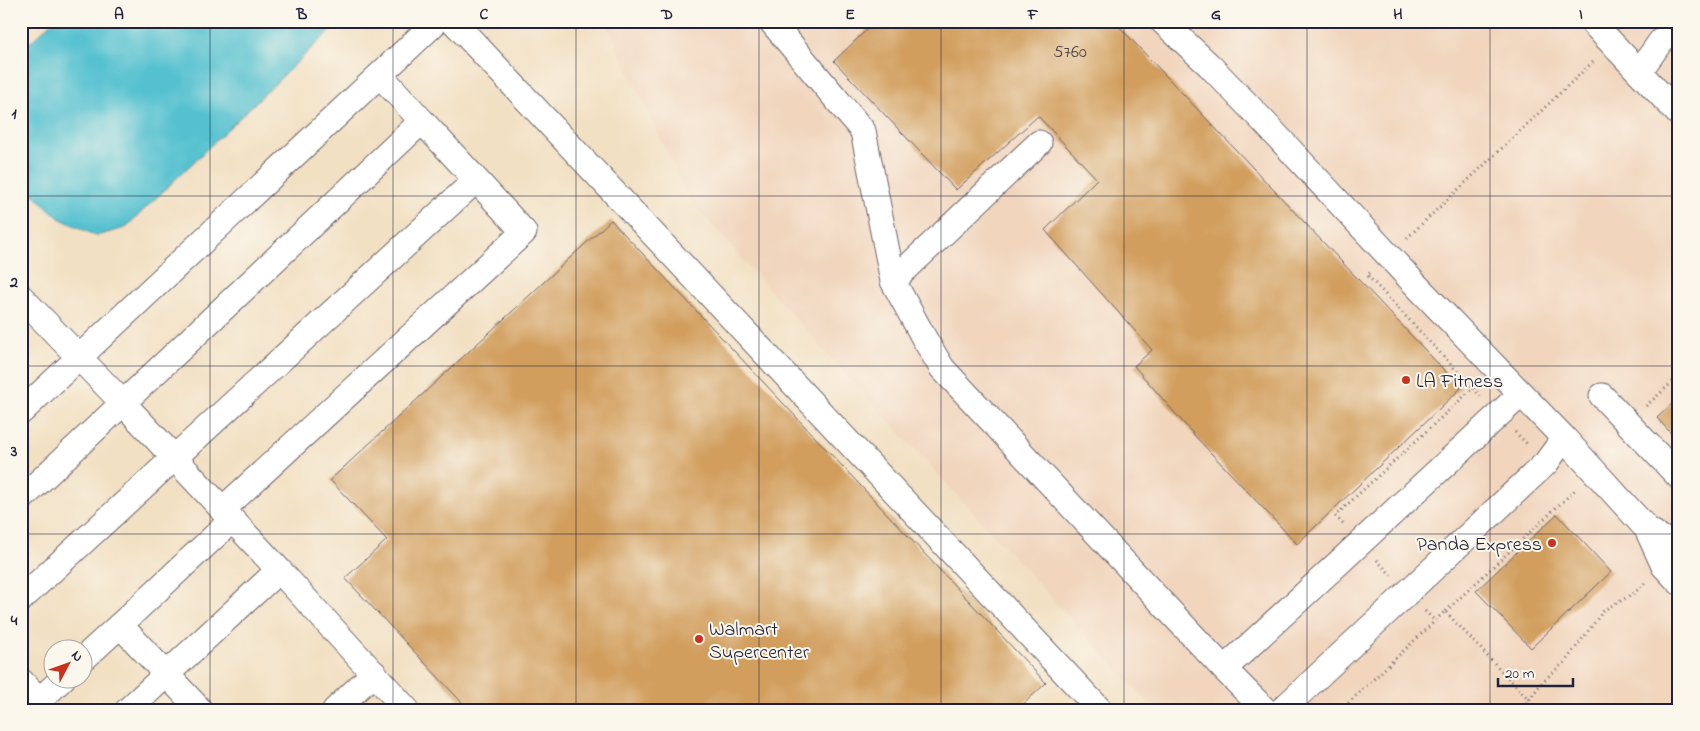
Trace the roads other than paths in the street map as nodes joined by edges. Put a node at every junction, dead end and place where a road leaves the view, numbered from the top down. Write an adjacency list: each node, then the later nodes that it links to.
1 (437, 21): 8 (lane)
2 (453, 21): 42 (lane)
3 (771, 21): 13 (lane)
4 (1162, 21): 16 (lane)
5 (1591, 21): 7 (lane)
6 (1679, 26): 7 (lane)
7 (1639, 72): 9 (lane)
8 (380, 75): 10 (lane); 15 (lane)
9 (1679, 114)
10 (422, 122): 12 (lane); 18 (lane)
11 (1039, 143): 13 (lane)
12 (476, 180): 21 (lane); 24 (lane)
13 (893, 281): 32 (lane)
14 (25, 309): 15 (lane)
15 (80, 357): 18 (lane); 19 (lane)
16 (1520, 394): 20 (lane); 32 (lane)
17 (1602, 396): 22 (lane)
18 (123, 403): 21 (lane); 23 (lane)
19 (21, 412)
20 (1564, 438): 25 (lane); 43 (lane)
21 (174, 458): 24 (lane); 29 (lane)
22 (1679, 477)
23 (21, 499)
24 (227, 515): 27 (lane); 30 (lane)
25 (1648, 529): 26 (lane); 28 (lane)
26 (1679, 549)
27 (279, 570): 33 (lane); 34 (lane)
28 (1679, 582)
29 (21, 599)
30 (120, 625): 31 (lane); 34 (lane)
31 (92, 651)
32 (1224, 669): 37 (lane)
33 (374, 673): 40 (lane); 41 (lane)
34 (166, 674): 38 (lane); 39 (lane)
35 (21, 680): 36 (lane)
36 (53, 688)
37 (1254, 706)
38 (128, 710)
39 (200, 710)
40 (335, 710)
41 (407, 710)
42 (1100, 710)
43 (1282, 710)

